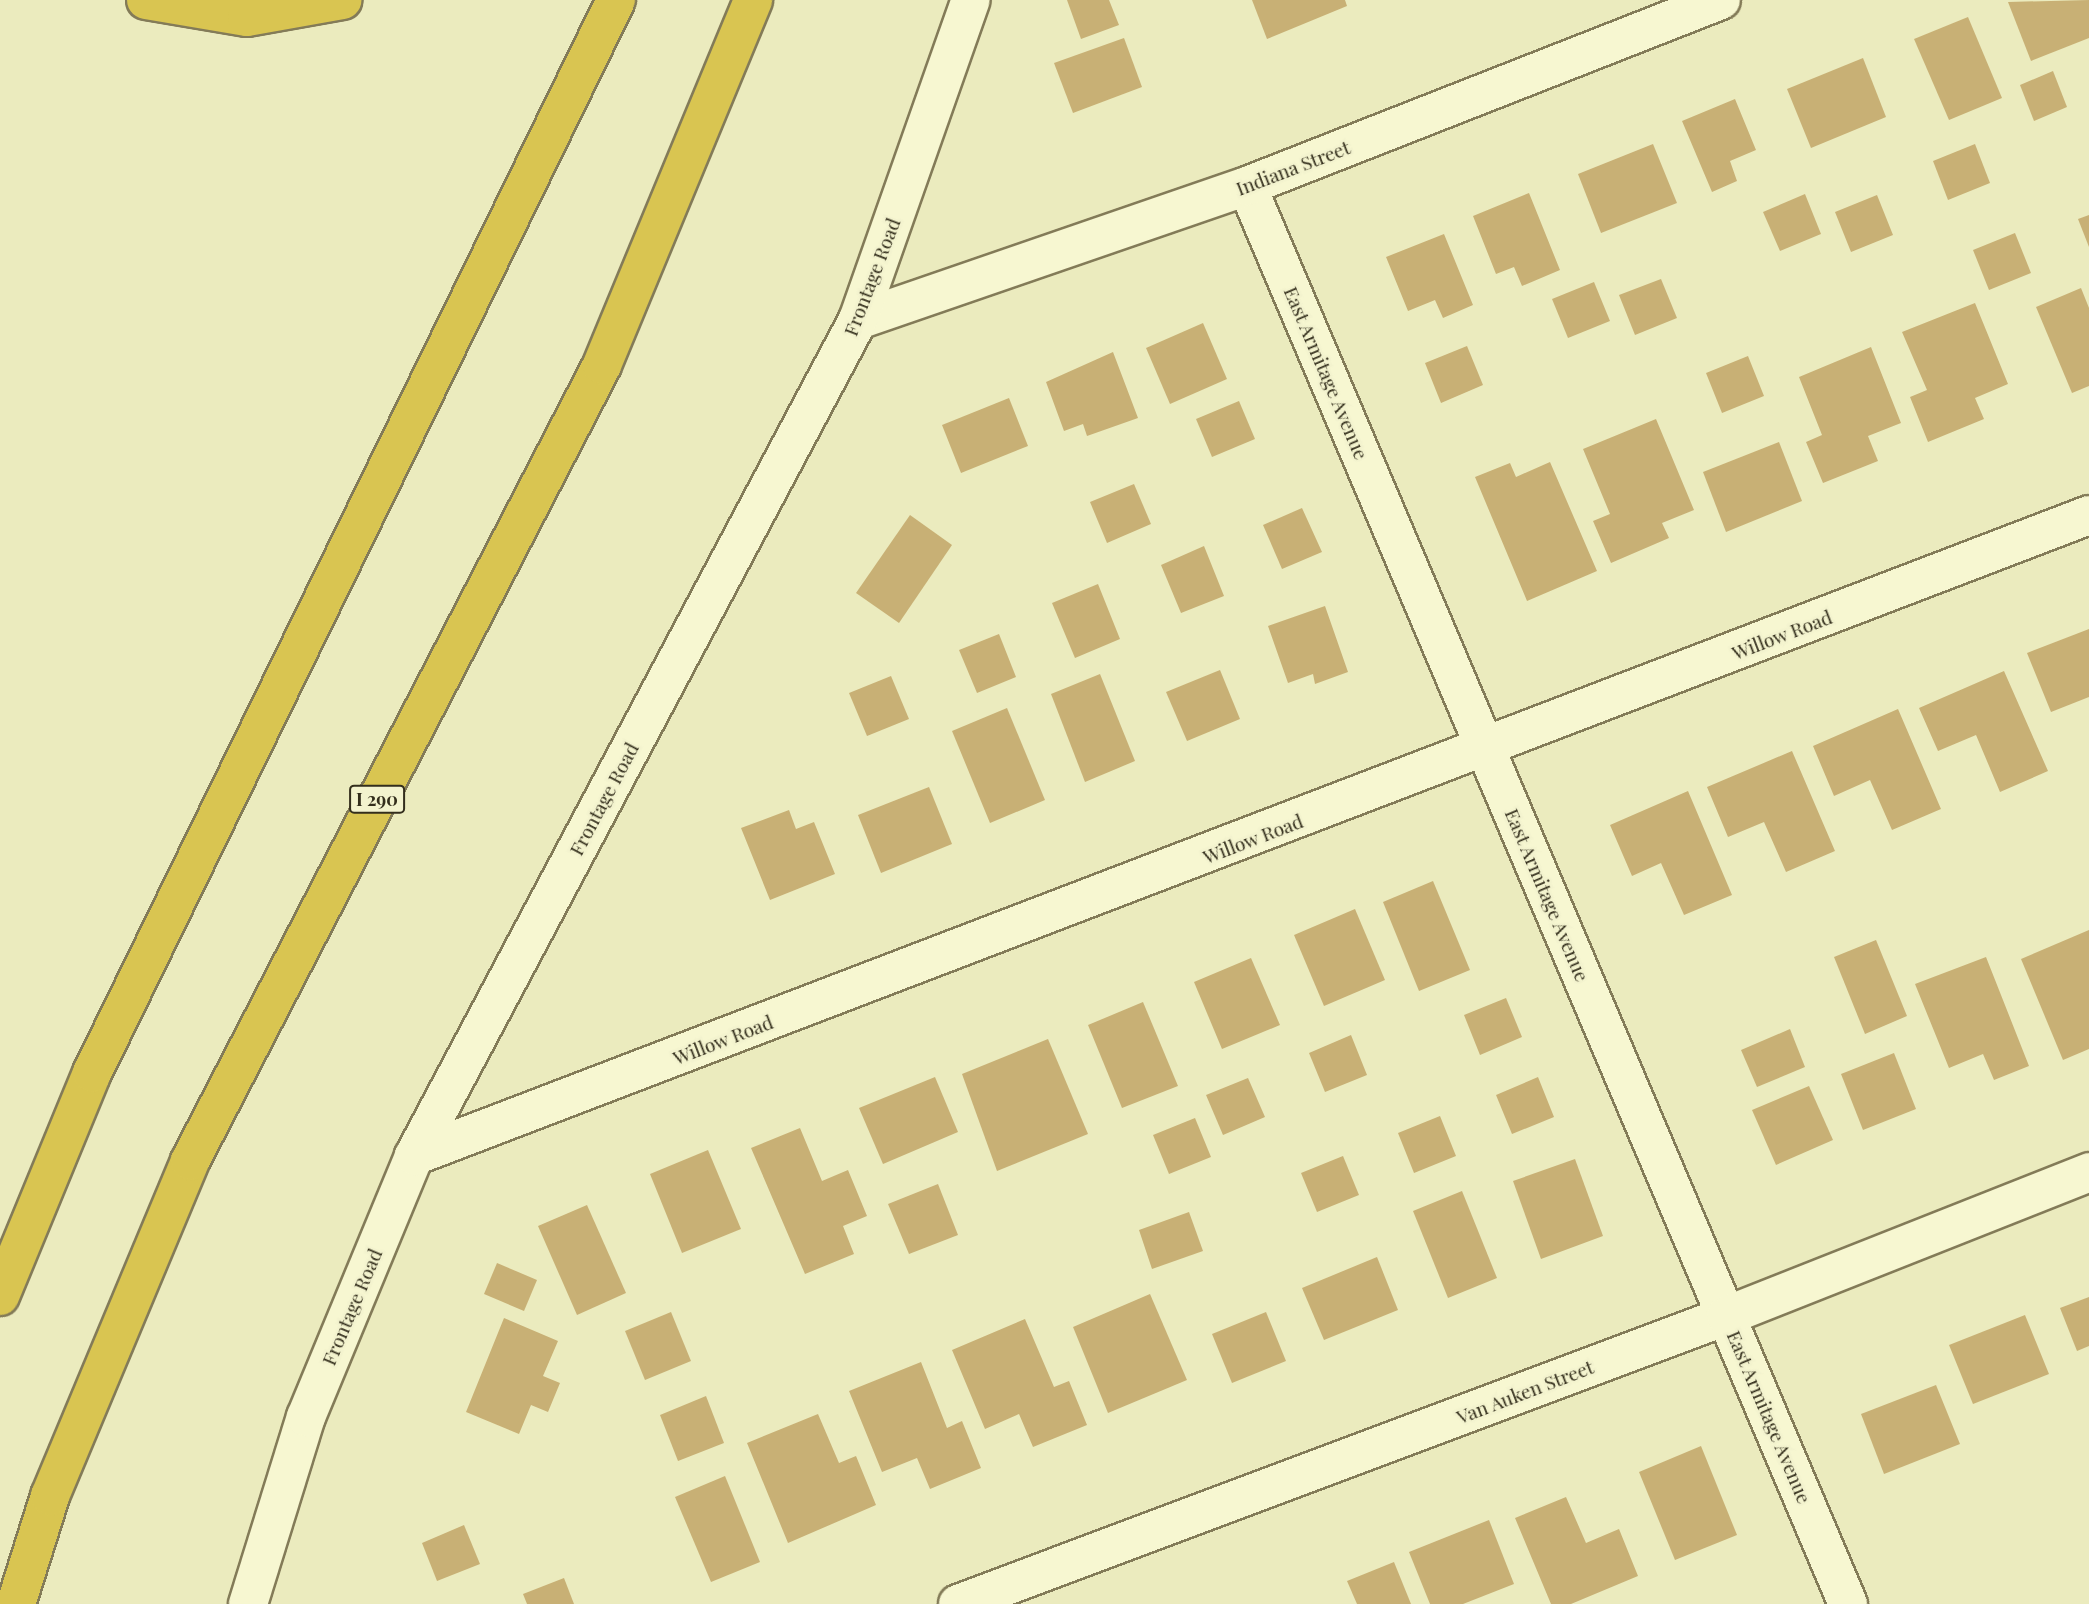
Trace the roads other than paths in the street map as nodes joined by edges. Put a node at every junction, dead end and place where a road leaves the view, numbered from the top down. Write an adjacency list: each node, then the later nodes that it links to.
1 (146, 0): 2 (highway)
2 (342, 0)
3 (616, 0): 13 (highway)
4 (753, 0): 15 (highway, I 290)
5 (971, 0): 8 (street, Frontage Road)
6 (1721, 0): 7 (street, Indiana Street)
7 (1247, 186): 8 (street, Indiana Street); 10 (street, East Armitage Avenue)
8 (858, 320): 11 (street, Frontage Road)
9 (2089, 515): 10 (street, Willow Road)
10 (1486, 751): 11 (street, Willow Road); 14 (street, East Armitage Avenue)
11 (414, 1156): 16 (street, Frontage Road)
12 (2089, 1172): 14 (street, Van Auken Street)
13 (0, 1296)
14 (1726, 1316): 17 (street, Van Auken Street); 18 (street, East Armitage Avenue)
15 (16, 1604)
16 (248, 1604)
17 (958, 1604)
18 (1848, 1604)

